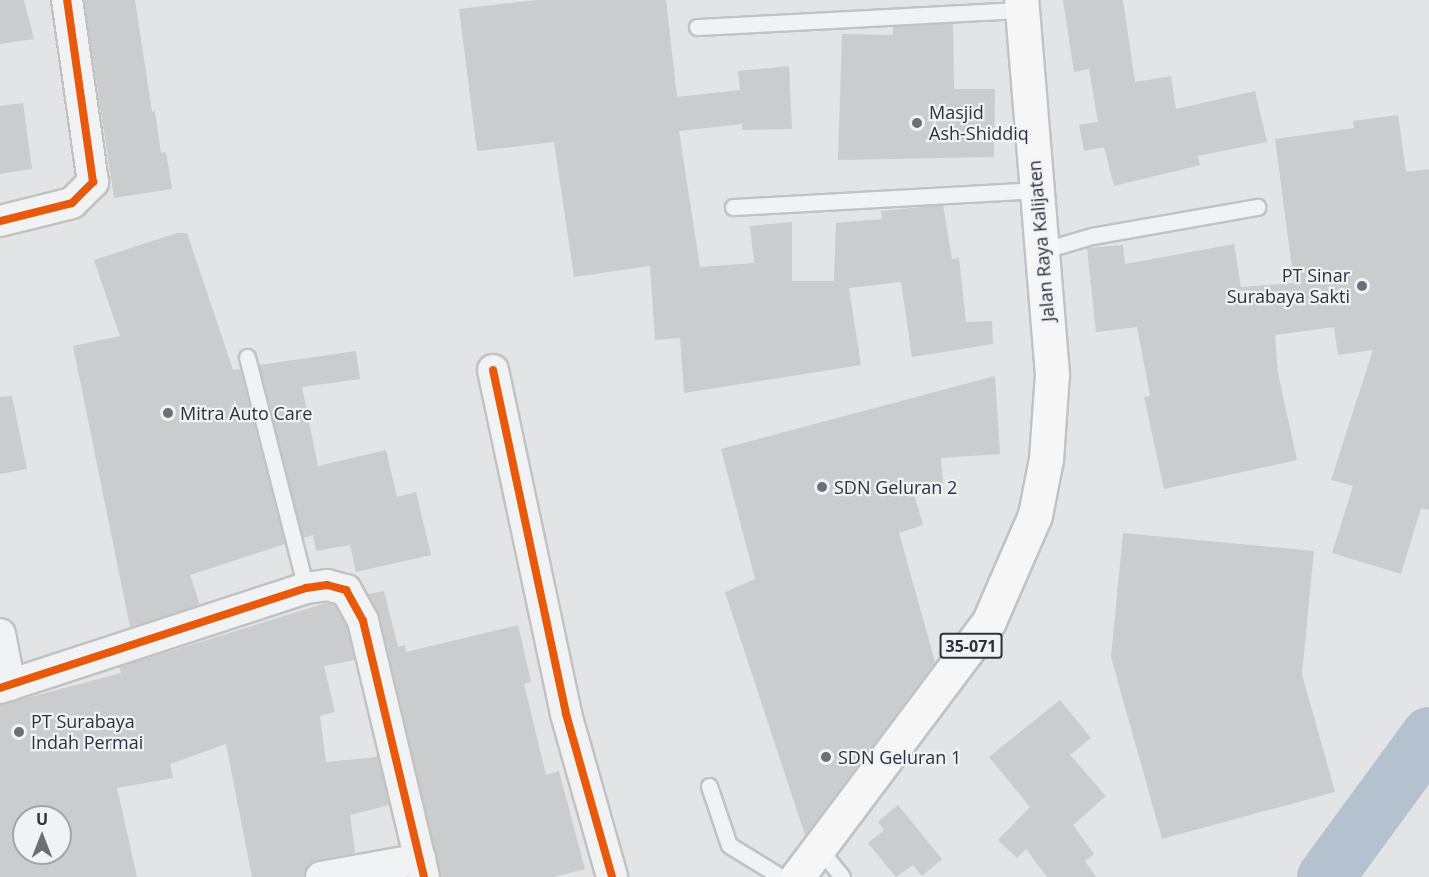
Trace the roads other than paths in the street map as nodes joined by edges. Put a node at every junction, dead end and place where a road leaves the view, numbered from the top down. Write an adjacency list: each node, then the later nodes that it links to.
1 (66, 0): 7 (street)
2 (1021, 5): 3 (lane); 4 (main road, Jalan Raya Kalijaten / 35-071)
3 (697, 27)
4 (1036, 190): 5 (lane); 8 (main road, Jalan Raya Kalijaten / 35-071)
5 (733, 207)
6 (1257, 207): 8 (lane)
7 (0, 221)
8 (1044, 250): 15 (main road, Jalan Raya Kalijaten / 35-071)
9 (247, 357): 11 (lane)
10 (493, 370): 18 (street)
11 (306, 588): 13 (street); 16 (street)
12 (0, 634): 13 (street)
13 (5, 686)
14 (709, 786): 19 (lane)
15 (818, 847): 20 (main road, 35-071); 21 (lane)
16 (422, 868): 17 (street)
17 (321, 877)
18 (612, 877)
19 (781, 877)
20 (797, 877)
21 (842, 877)

